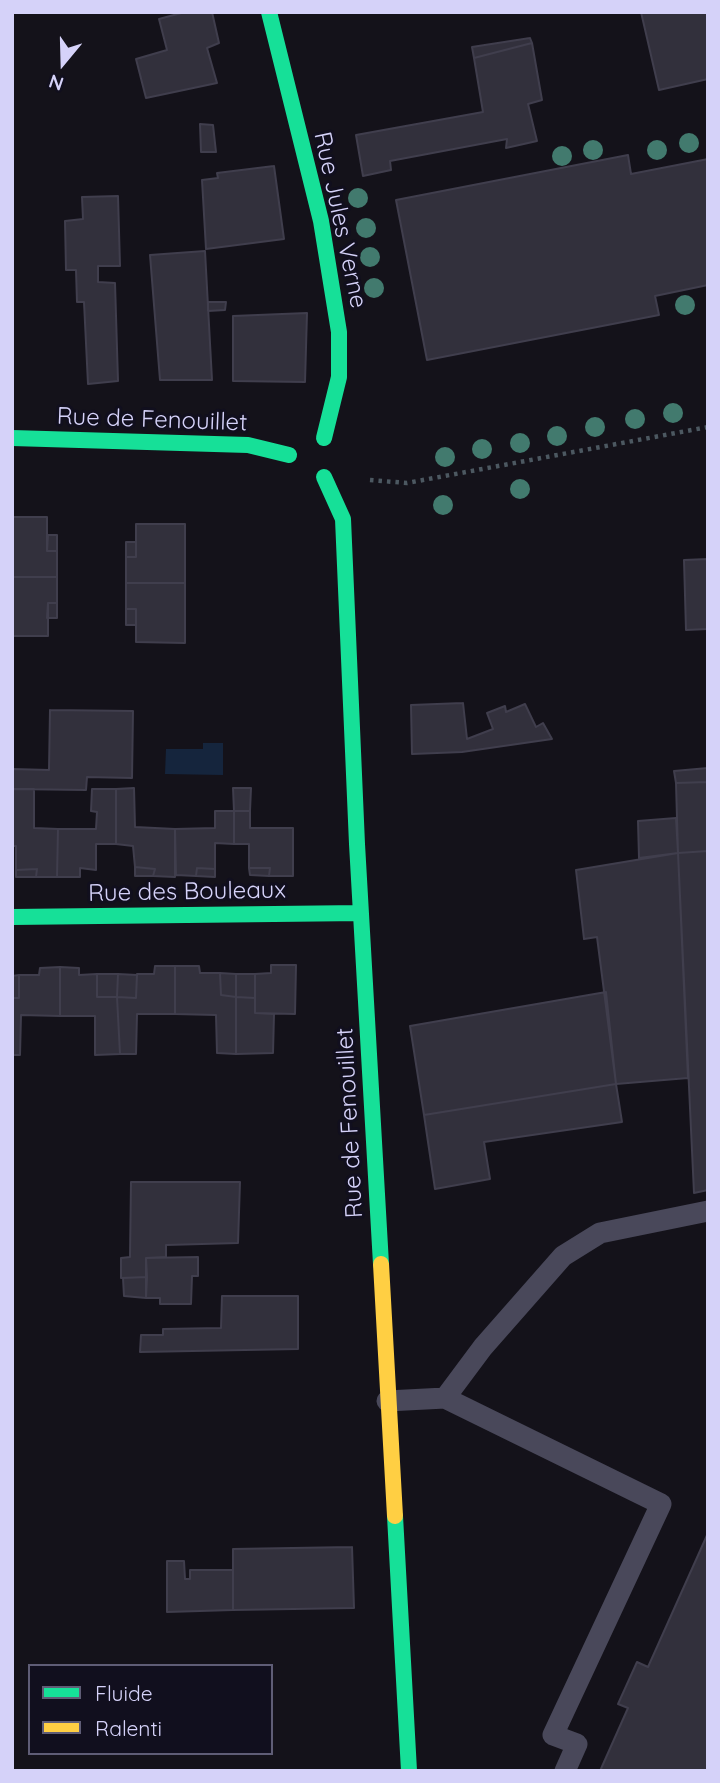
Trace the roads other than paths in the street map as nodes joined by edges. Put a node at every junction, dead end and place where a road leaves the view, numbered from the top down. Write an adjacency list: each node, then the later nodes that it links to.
1 (269, 12): 3 (street, Rue Jules Verne)
2 (12, 438): 3 (street, Rue de Fenouillet)
3 (312, 457): 4 (street, Rue de Fenouillet)
4 (361, 913): 5 (street, Rue des Bouleaux); 8 (street, Rue de Fenouillet)
5 (12, 917)
6 (708, 1211): 7 (lane)
7 (445, 1398): 8 (lane); 10 (lane)
8 (387, 1401): 9 (street, Rue de Fenouillet)
9 (409, 1771)
10 (565, 1771)

